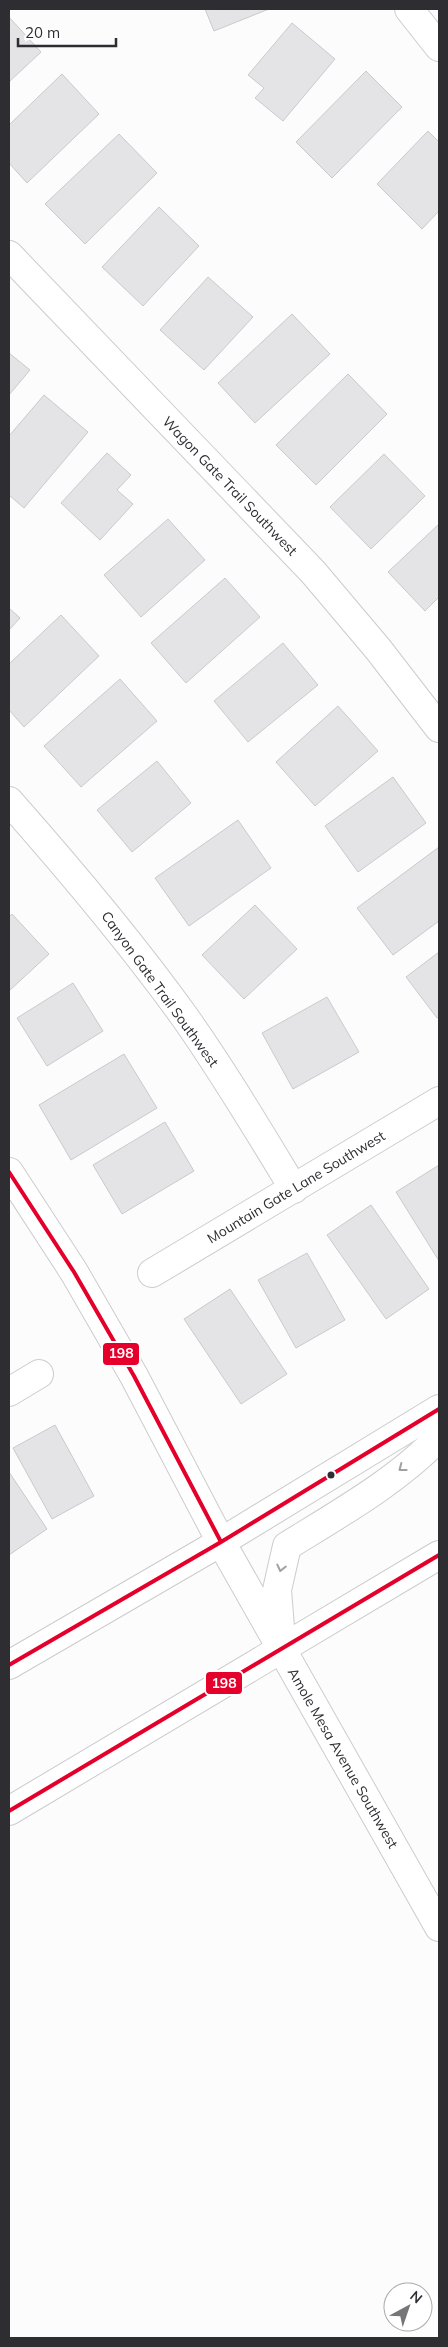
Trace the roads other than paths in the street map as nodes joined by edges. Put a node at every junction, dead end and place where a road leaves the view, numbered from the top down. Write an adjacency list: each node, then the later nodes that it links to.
1 (410, 9): 2 (street)
2 (439, 46)
3 (9, 255): 4 (street, Wagon Gate Trail Southwest)
4 (439, 728)
5 (9, 801): 8 (street, Canyon Gate Trail Southwest)
6 (439, 1100): 8 (street, Mountain Gate Lane Southwest)
7 (9, 1172): 14 (street, Amole Mesa Avenue Southwest)
8 (294, 1188): 9 (street, Mountain Gate Lane Southwest)
9 (152, 1273)
10 (40, 1374): 11 (street)
11 (9, 1392)
12 (439, 1409): 14 (street)
13 (439, 1437): 16 (street, one-way to 16)
14 (221, 1542): 16 (street, Amole Mesa Avenue Southwest); 17 (street)
15 (439, 1555): 16 (street)
16 (282, 1649): 18 (street); 19 (street, Amole Mesa Avenue Southwest)
17 (9, 1665)
18 (9, 1811)
19 (439, 1927)

